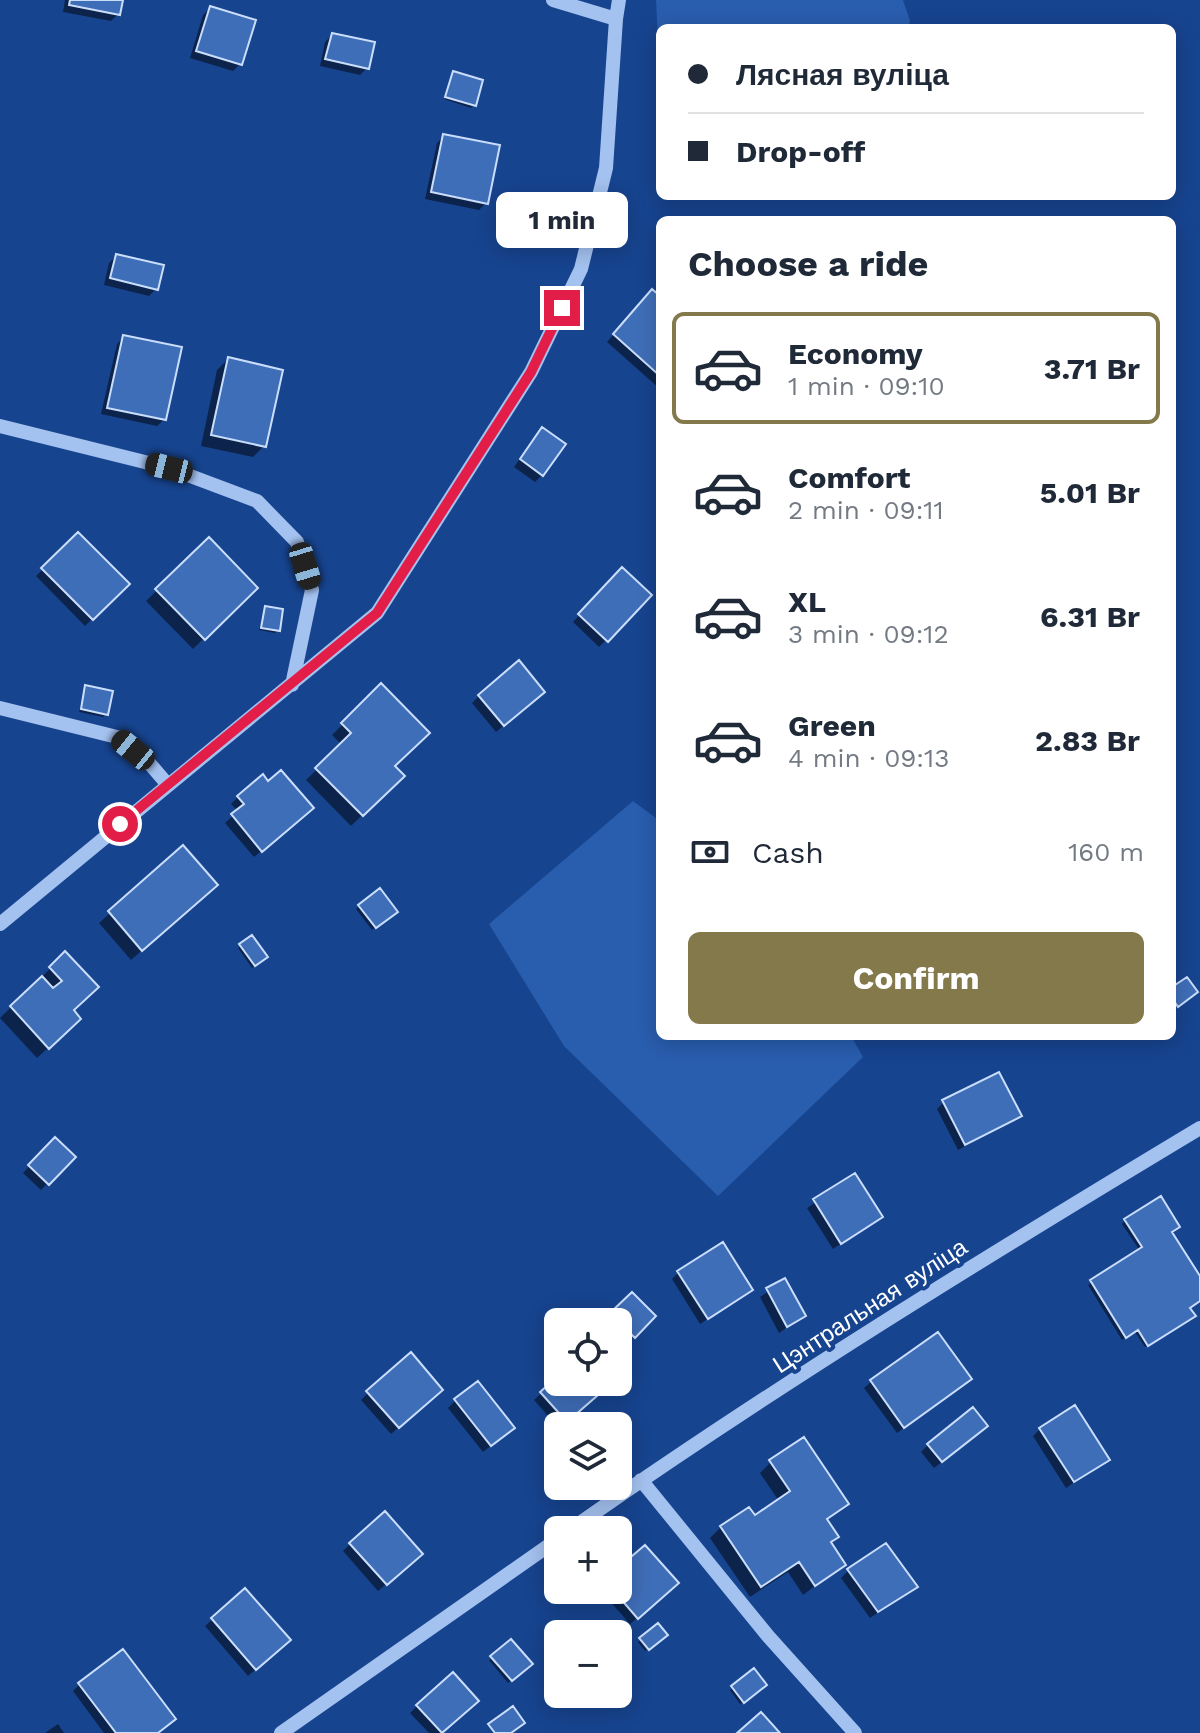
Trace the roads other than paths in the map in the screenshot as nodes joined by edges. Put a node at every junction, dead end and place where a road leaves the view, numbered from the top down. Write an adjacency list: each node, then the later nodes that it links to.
1 (553, 0): 3 (street)
2 (619, 0): 3 (street)
3 (616, 19): 5 (street)
4 (0, 426): 5 (street)
5 (292, 685): 7 (street)
6 (0, 708): 7 (street)
7 (168, 785): 8 (street)
8 (0, 924)
9 (1200, 1128): 10 (street, Цэнтральная вуліца)
10 (641, 1480): 11 (street, Цэнтральная вуліца); 14 (street)
11 (590, 1516)
12 (544, 1549): 13 (street)
13 (281, 1733)
14 (855, 1733)

